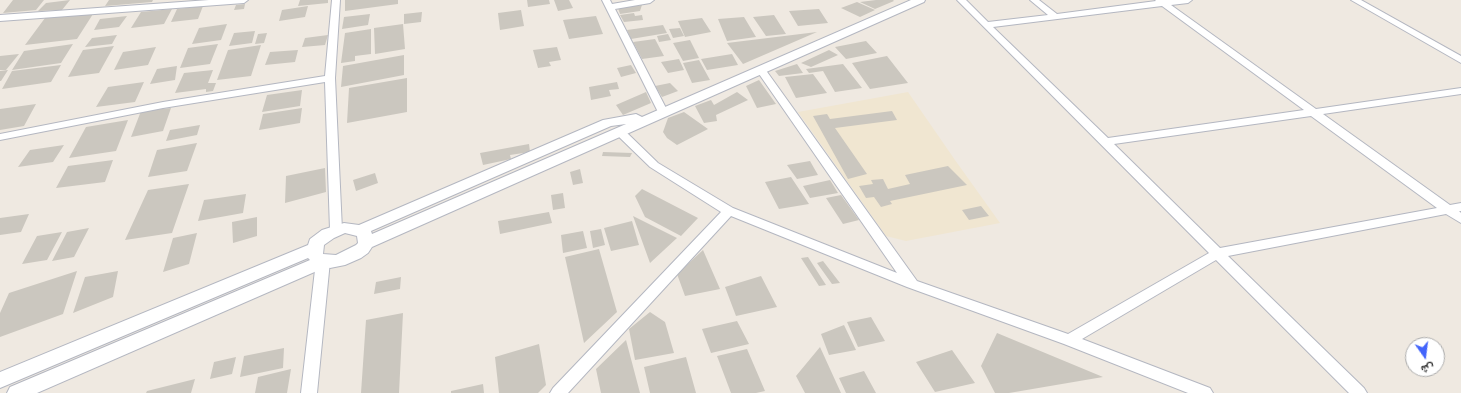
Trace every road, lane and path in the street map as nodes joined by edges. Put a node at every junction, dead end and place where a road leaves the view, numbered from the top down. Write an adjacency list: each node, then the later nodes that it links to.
1 (244, 0): 12 (street)
2 (336, 0): 16 (street)
3 (650, 0): 10 (street)
4 (920, 0): 15 (street)
5 (961, 0): 13 (street)
6 (1034, 0): 11 (street)
7 (1188, 0): 9 (street)
8 (1355, 0): 14 (street)
9 (1161, 1): 11 (street); 19 (street)
10 (608, 3): 18 (street)
11 (1055, 16): 13 (street)
12 (0, 18)
13 (986, 25): 22 (street)
14 (1461, 60)
15 (762, 70): 18 (street); 31 (street)
16 (330, 78): 21 (street); 27 (street)
17 (1461, 91): 19 (street)
18 (663, 112): 20 (street); 28 (street)
19 (1313, 112): 22 (street); 24 (street)
20 (620, 132): 25 (street); 28 (street)
21 (0, 137)
22 (1105, 142): 29 (street)
23 (1461, 207): 24 (street)
24 (1447, 209): 26 (street); 29 (street)
25 (729, 211): 31 (street); 36 (street)
26 (1461, 219)
27 (336, 230): 28 (street); 30 (street)
28 (362, 237): 30 (street)
29 (1218, 254): 32 (street); 38 (street)
30 (319, 255): 33 (street); 34 (street); 35 (street)
31 (912, 284): 32 (street)
32 (1069, 340): 37 (street)
33 (0, 380)
34 (17, 393)
35 (309, 393)
36 (558, 393)
37 (1205, 393)
38 (1359, 393)

